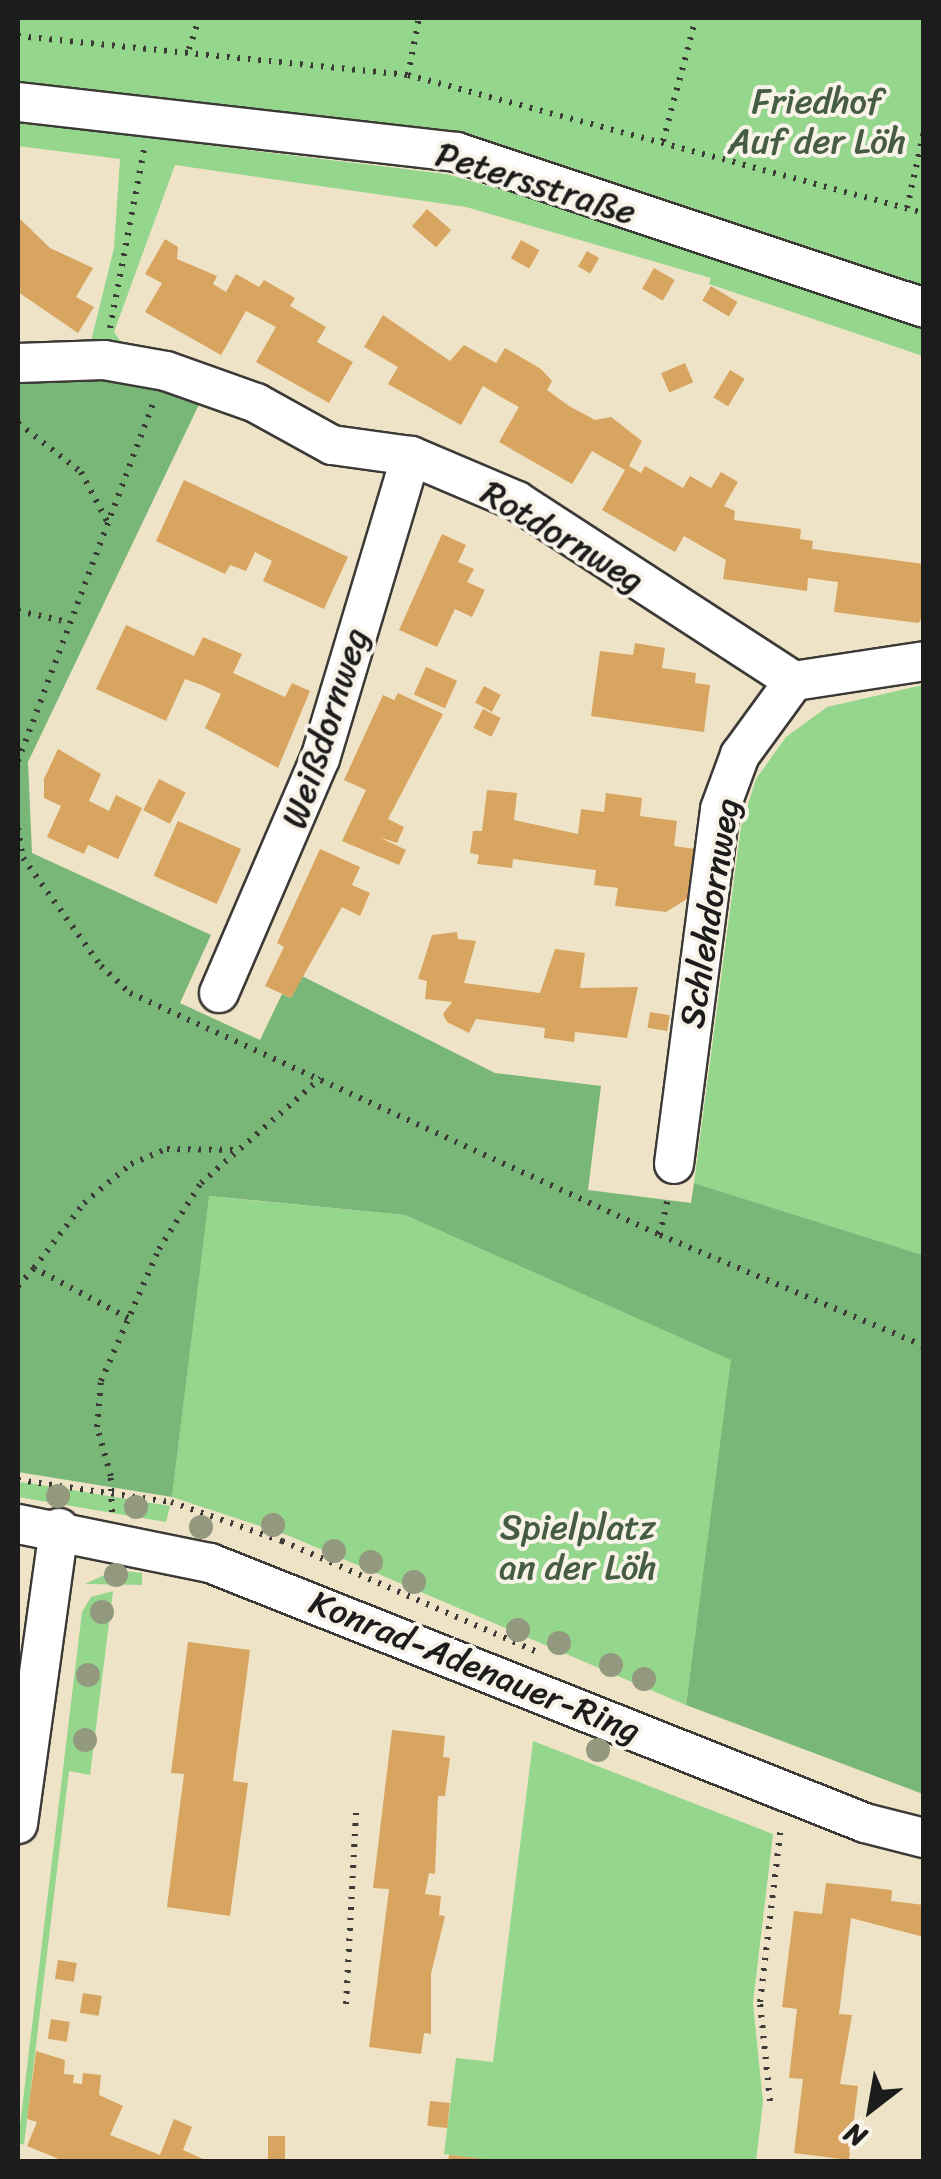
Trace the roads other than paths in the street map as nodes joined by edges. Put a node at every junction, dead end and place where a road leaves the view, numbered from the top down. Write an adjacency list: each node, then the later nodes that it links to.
1 (18, 102): 2 (street, Petersstraße)
2 (924, 308)
3 (18, 363): 4 (street, Rotdornweg)
4 (410, 456): 6 (street, Rotdornweg); 7 (street, Weißdornweg)
5 (924, 661): 6 (street)
6 (794, 680): 8 (street, Schlehdornweg)
7 (219, 993)
8 (674, 1164)
9 (18, 1524): 10 (street, Konrad-Adenauer-Ring)
10 (58, 1528): 11 (street); 12 (street, Konrad-Adenauer-Ring)
11 (18, 1824)
12 (924, 1838)

